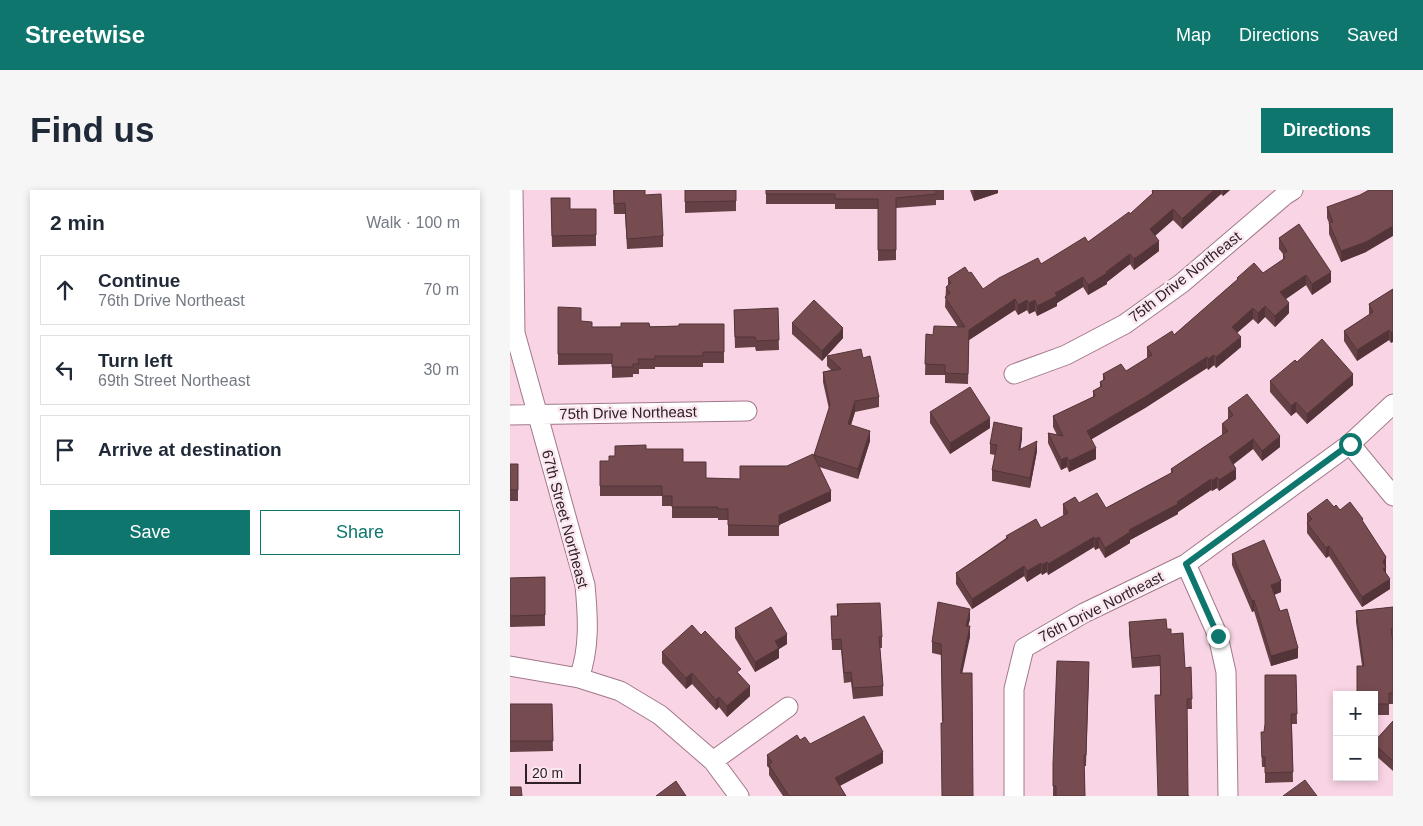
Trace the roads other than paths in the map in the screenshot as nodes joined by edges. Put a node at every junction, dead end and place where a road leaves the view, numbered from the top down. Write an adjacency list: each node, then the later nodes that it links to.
1 (513, 190): 6 (street, 67th Street Northeast)
2 (1293, 190): 3 (street, 75th Drive Northeast)
3 (1014, 374)
4 (1393, 404): 8 (street, 76th Drive Northeast)
5 (747, 411): 6 (street, 75th Drive Northeast)
6 (536, 414): 7 (street, 75th Drive Northeast); 12 (street, 67th Street Northeast)
7 (510, 415)
8 (1350, 444): 9 (street); 10 (street, 76th Drive Northeast)
9 (1393, 496)
10 (1186, 564): 16 (street, 76th Drive Northeast); 17 (street)
11 (510, 666): 12 (street)
12 (579, 678): 14 (street)
13 (788, 707): 14 (street)
14 (713, 762): 15 (street)
15 (739, 796)
16 (1014, 796)
17 (1228, 796)

